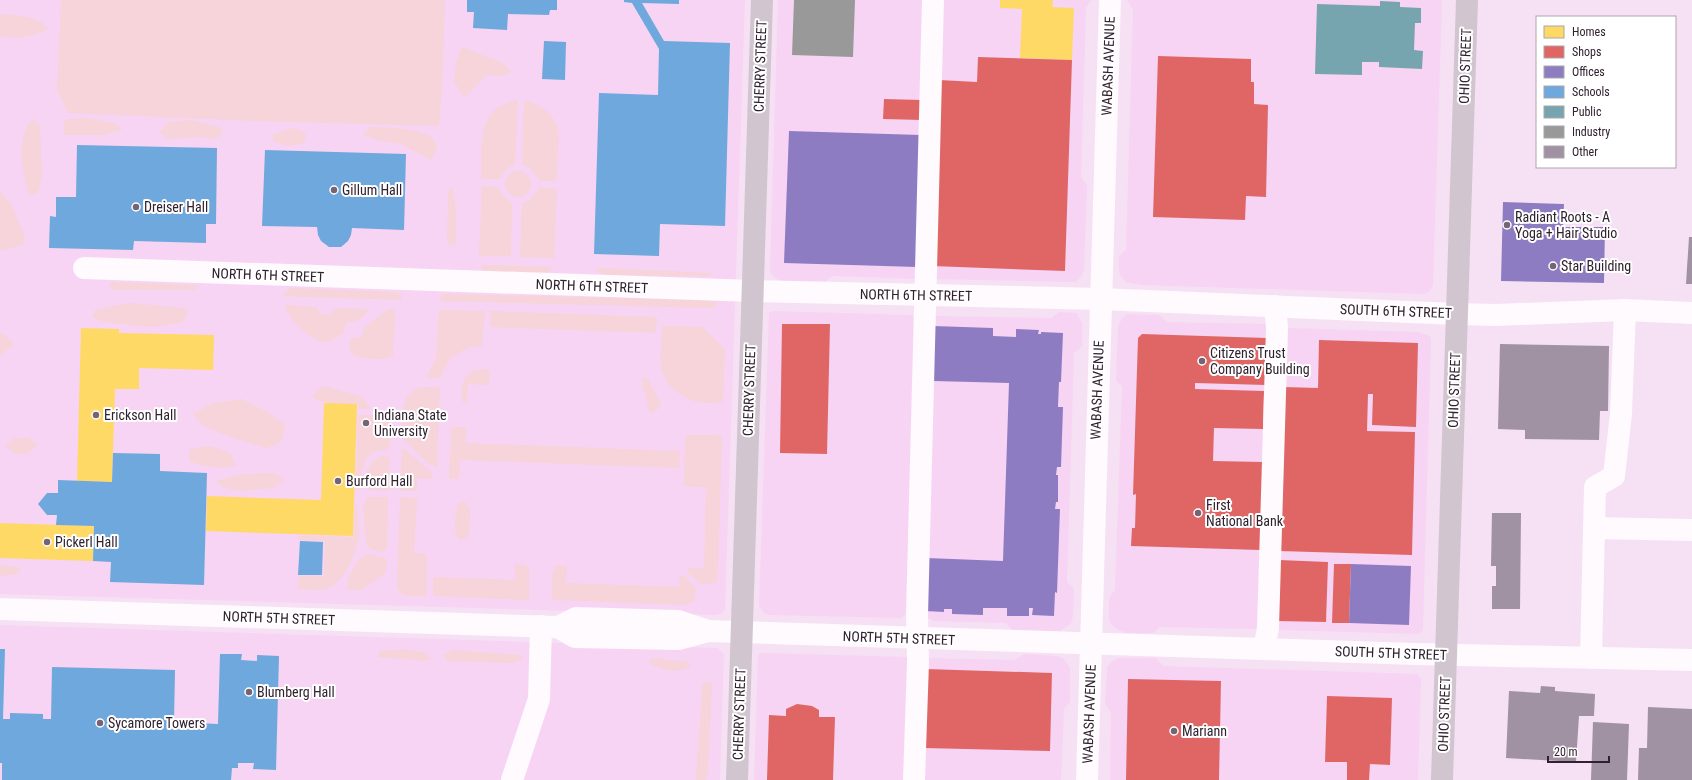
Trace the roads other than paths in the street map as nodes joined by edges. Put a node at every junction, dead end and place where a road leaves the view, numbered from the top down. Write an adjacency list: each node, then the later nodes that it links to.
1 (762, 0): 6 (main road, CHERRY STREET)
2 (933, 0): 7 (street)
3 (1110, 0): 8 (street, WABASH AVENUE)
4 (1467, 0): 12 (main road, OHIO STREET)
5 (84, 268): 6 (street, NORTH 6TH STREET)
6 (753, 291): 7 (street, NORTH 6TH STREET); 17 (main road, CHERRY STREET)
7 (926, 295): 8 (street, NORTH 6TH STREET); 18 (street)
8 (1100, 299): 9 (street, SOUTH 6TH STREET); 19 (street, WABASH AVENUE)
9 (1275, 306): 12 (street, SOUTH 6TH STREET); 20 (street)
10 (1625, 310): 11 (street, SOUTH 6TH STREET); 12 (street, SOUTH 6TH STREET); 13 (street)
11 (1692, 313)
12 (1457, 314): 21 (main road, OHIO STREET)
13 (1594, 528): 14 (street); 22 (street)
14 (1692, 530)
15 (0, 609): 16 (street, NORTH 5TH STREET)
16 (549, 627): 17 (street, NORTH 5TH STREET); 24 (street)
17 (742, 633): 18 (street, NORTH 5TH STREET); 25 (main road, CHERRY STREET)
18 (917, 638): 19 (street, NORTH 5TH STREET); 26 (street)
19 (1090, 644): 20 (street, SOUTH 5TH STREET); 27 (street, WABASH AVENUE)
20 (1264, 649): 21 (street, SOUTH 5TH STREET)
21 (1446, 655): 22 (street, SOUTH 5TH STREET); 28 (main road, OHIO STREET)
22 (1591, 658): 23 (street, SOUTH 5TH STREET)
23 (1692, 660)
24 (512, 780)
25 (737, 780)
26 (914, 780)
27 (1087, 780)
28 (1442, 780)

